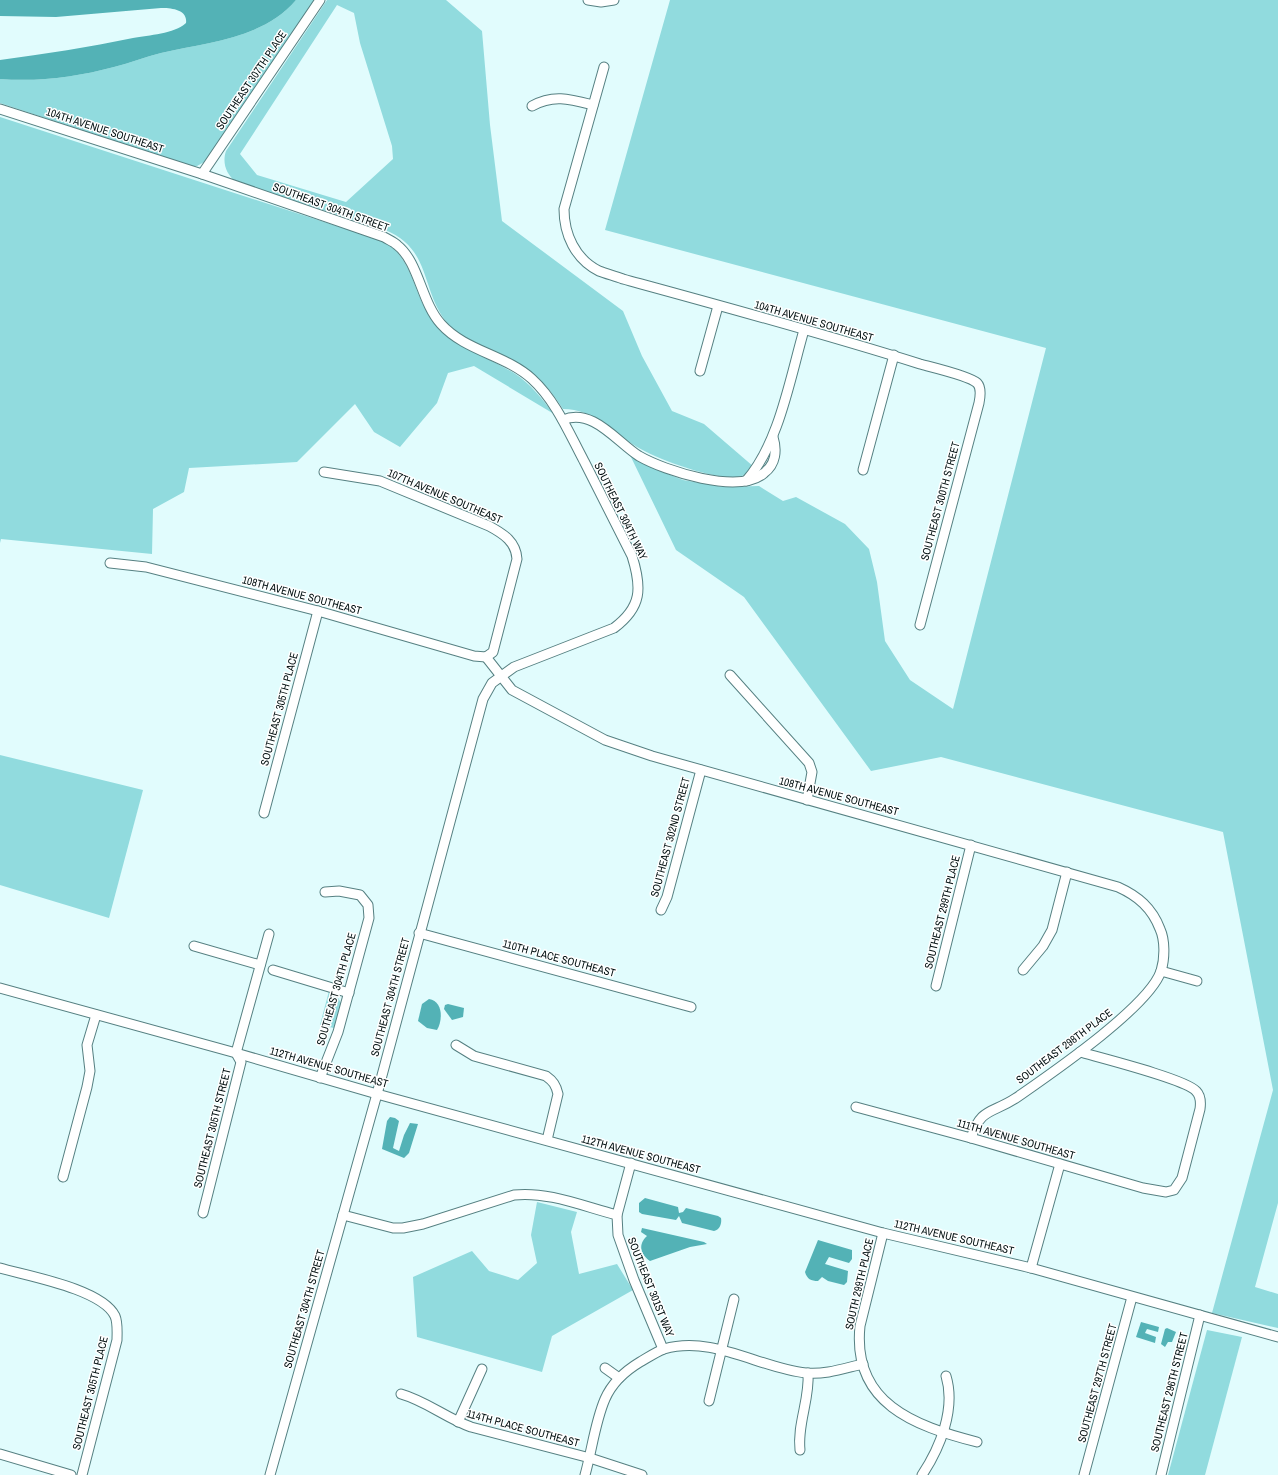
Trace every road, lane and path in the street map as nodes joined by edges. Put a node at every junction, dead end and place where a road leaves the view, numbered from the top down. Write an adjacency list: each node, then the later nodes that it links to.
1 (320, 0): 8 (street, SOUTHEAST 307TH PLACE)
2 (588, 0): 3 (street)
3 (614, 0)
4 (604, 67): 5 (street)
5 (593, 105): 6 (street); 9 (street, 104TH AVENUE SOUTHEAST)
6 (532, 106)
7 (0, 109): 8 (street, 104TH AVENUE SOUTHEAST)
8 (202, 174): 14 (street, SOUTHEAST 304TH STREET)
9 (718, 306): 10 (street, 104TH AVENUE SOUTHEAST); 12 (street)
10 (804, 330): 11 (street, 104TH AVENUE SOUTHEAST); 15 (street)
11 (894, 356): 13 (street, 104TH AVENUE SOUTHEAST); 16 (street)
12 (700, 371)
13 (977, 383): 21 (street, SOUTHEAST 300TH STREET)
14 (563, 420): 18 (street); 24 (street, SOUTHEAST 304TH WAY)
15 (773, 437): 18 (street); 18 (street)
16 (863, 470)
17 (324, 472): 22 (street, 107TH AVENUE SOUTHEAST)
18 (746, 481)
19 (110, 563): 20 (street, 108TH AVENUE SOUTHEAST)
20 (318, 611): 22 (street, 108TH AVENUE SOUTHEAST); 27 (street, SOUTHEAST 305TH PLACE)
21 (920, 625)
22 (486, 657): 24 (street)
23 (730, 675): 26 (street)
24 (500, 676): 25 (street, 108TH AVENUE SOUTHEAST); 32 (street, SOUTHEAST 304TH STREET)
25 (700, 770): 26 (street, 108TH AVENUE SOUTHEAST); 31 (street, SOUTHEAST 302ND STREET)
26 (807, 800): 28 (street, 108TH AVENUE SOUTHEAST)
27 (264, 812)
28 (971, 845): 29 (street, 108TH AVENUE SOUTHEAST); 41 (street, SOUTHEAST 299TH PLACE)
29 (1067, 872): 34 (street, 108TH AVENUE SOUTHEAST); 38 (street)
30 (325, 892): 43 (street, SOUTHEAST 304TH PLACE)
31 (661, 910)
32 (420, 933): 44 (street, 110TH PLACE SOUTHEAST); 50 (street, SOUTHEAST 304TH STREET)
33 (269, 934): 36 (street, SOUTHEAST 305TH STREET)
34 (1163, 937): 39 (street, SOUTHEAST 298TH PLACE)
35 (194, 946): 36 (street)
36 (260, 965): 48 (street, SOUTHEAST 305TH STREET)
37 (273, 970): 43 (street)
38 (1022, 970)
39 (1161, 970): 40 (street); 47 (street, SOUTHEAST 298TH PLACE)
40 (1197, 981)
41 (936, 986)
42 (0, 988): 45 (street, 112TH AVENUE SOUTHEAST)
43 (349, 993): 49 (street, SOUTHEAST 304TH PLACE)
44 (691, 1007)
45 (96, 1015): 48 (street, 112TH AVENUE SOUTHEAST); 56 (street)
46 (456, 1046): 53 (street)
47 (1080, 1052): 52 (street, SOUTHEAST 298TH PLACE); 55 (street, 111TH AVENUE SOUTHEAST)
48 (236, 1053): 49 (street, 112TH AVENUE SOUTHEAST); 57 (street, SOUTHEAST 305TH STREET)
49 (320, 1078): 50 (street, 112TH AVENUE SOUTHEAST)
50 (376, 1094): 53 (street, 112TH AVENUE SOUTHEAST); 58 (street, SOUTHEAST 304TH STREET)
51 (856, 1107): 52 (street, 111TH AVENUE SOUTHEAST)
52 (970, 1138): 55 (street, 111TH AVENUE SOUTHEAST)
53 (547, 1140): 54 (street, 112TH AVENUE SOUTHEAST)
54 (631, 1163): 59 (street, SOUTHEAST 301ST WAY); 60 (street, 112TH AVENUE SOUTHEAST)
55 (1060, 1164): 62 (street)
56 (63, 1177)
57 (203, 1213)
58 (343, 1215): 59 (street); 85 (street, SOUTHEAST 304TH STREET)
59 (617, 1215): 67 (street, SOUTHEAST 301ST WAY)
60 (883, 1233): 62 (street, 112TH AVENUE SOUTHEAST); 69 (street, SOUTH 299TH PLACE)
61 (0, 1268): 84 (street, SOUTHEAST 305TH PLACE)
62 (1031, 1268): 63 (street, 112TH AVENUE SOUTHEAST)
63 (1132, 1297): 65 (street, 112TH AVENUE SOUTHEAST); 89 (street, SOUTHEAST 297TH STREET)
64 (734, 1299): 68 (street)
65 (1200, 1315): 66 (street, 112TH AVENUE SOUTHEAST); 90 (street, SOUTHEAST 296TH STREET)
66 (1278, 1337)
67 (664, 1349): 68 (street); 74 (street)
68 (721, 1350): 72 (street); 76 (street)
69 (863, 1364): 72 (street); 78 (street, SOUTH 299TH PLACE)
70 (605, 1368): 74 (street)
71 (482, 1369): 77 (street)
72 (808, 1373): 80 (street)
73 (946, 1376): 78 (street)
74 (619, 1378): 82 (street)
75 (401, 1394): 77 (street, 114TH PLACE SOUTHEAST)
76 (708, 1402)
77 (458, 1422): 82 (street, 114TH PLACE SOUTHEAST)
78 (943, 1434): 79 (street, SOUTH 299TH PLACE); 88 (street)
79 (977, 1442)
80 (800, 1450)
81 (0, 1454): 83 (street)
82 (590, 1458): 86 (street); 87 (street, 114TH PLACE SOUTHEAST)
83 (71, 1475)
84 (82, 1475)
85 (270, 1475)
86 (585, 1475)
87 (642, 1475)
88 (922, 1475)
89 (1084, 1475)
90 (1161, 1475)

